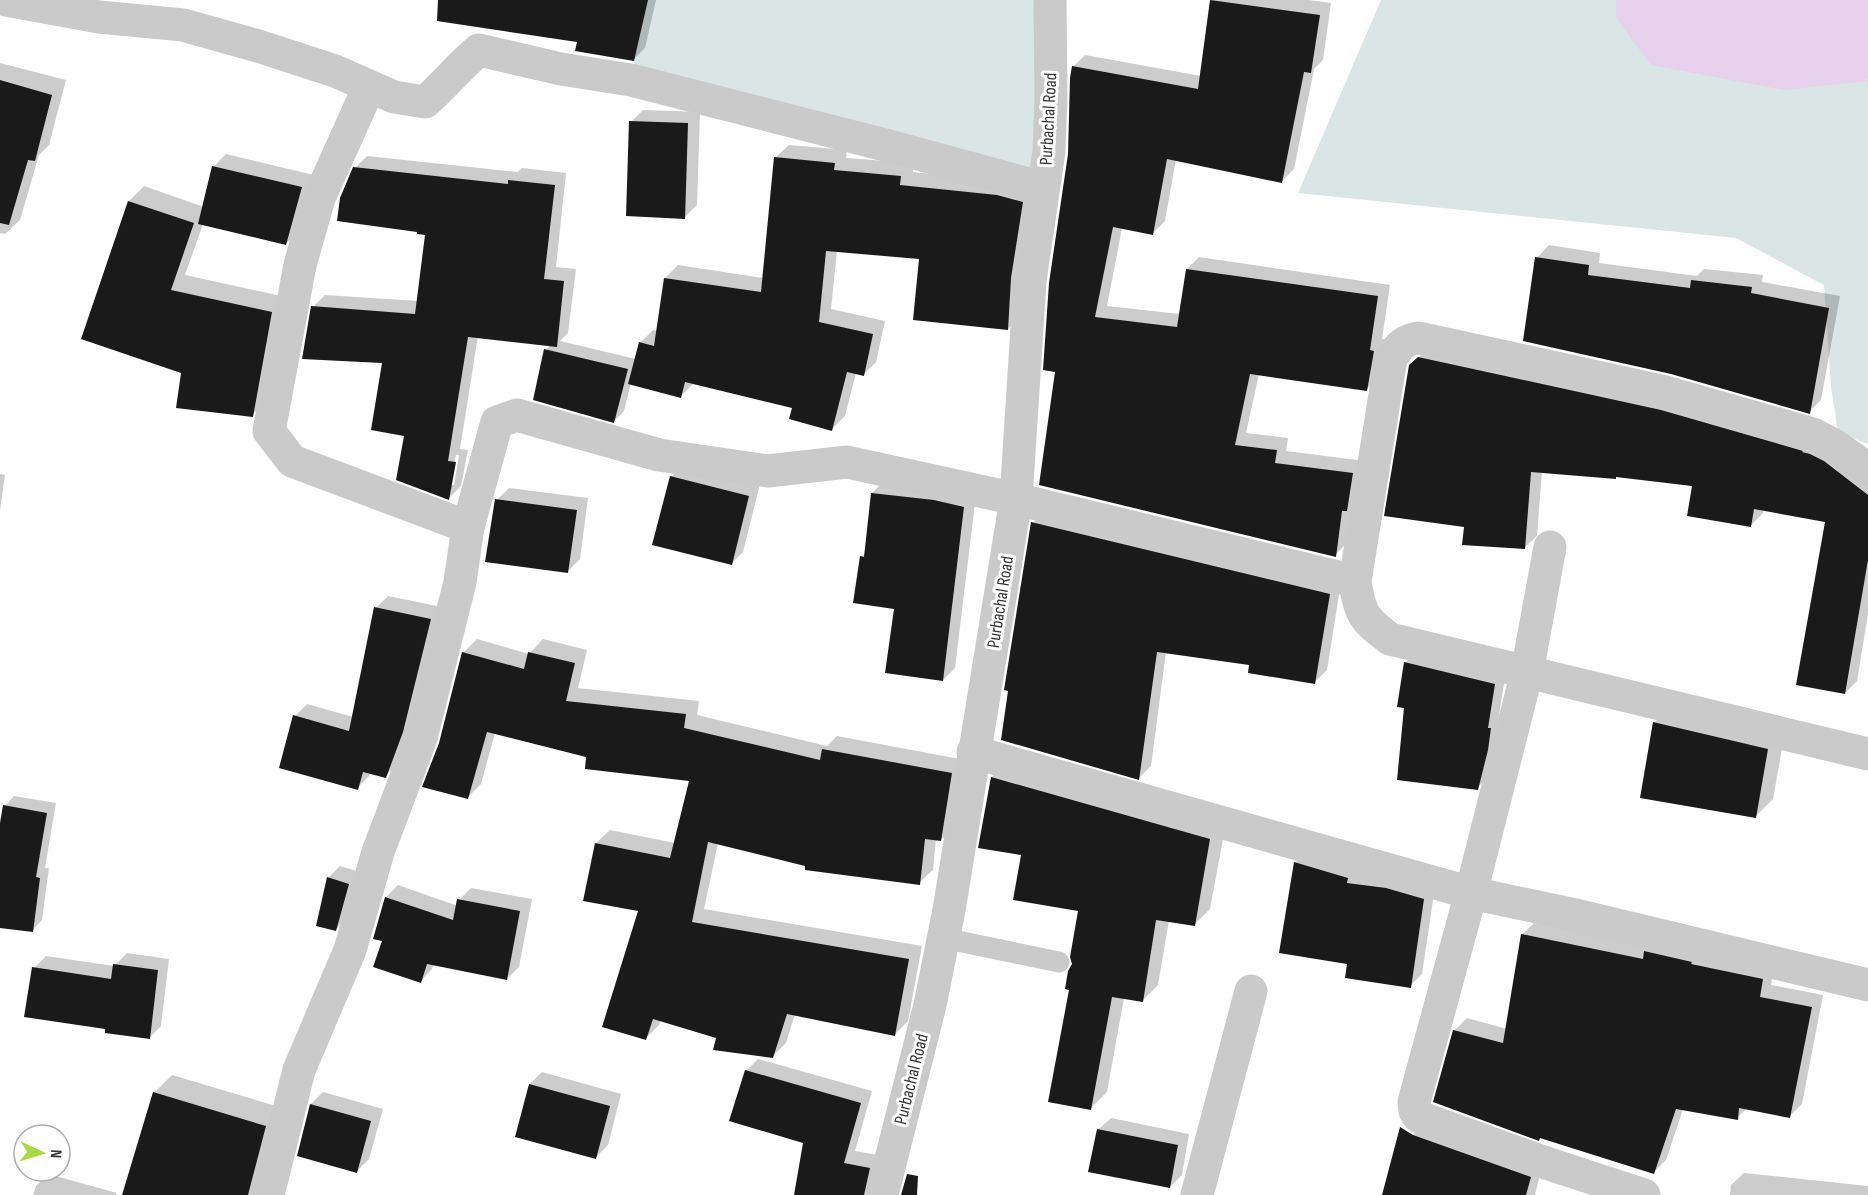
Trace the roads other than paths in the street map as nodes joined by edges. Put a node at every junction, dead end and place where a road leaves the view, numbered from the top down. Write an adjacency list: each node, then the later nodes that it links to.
1 (5, 0): 3 (street); 4 (street)
2 (1050, 0): 5 (street, Purbachal Road)
3 (0, 18)
4 (369, 87): 5 (street); 8 (street)
5 (1043, 188): 7 (street, Purbachal Road)
6 (1868, 469): 10 (street)
7 (1016, 499): 8 (street); 10 (street); 12 (street, Purbachal Road)
8 (468, 527): 19 (street)
9 (1550, 547): 11 (street)
10 (1355, 581): 11 (street)
11 (1527, 672): 13 (street); 14 (street)
12 (973, 752): 14 (street); 15 (street, Purbachal Road)
13 (1868, 754)
14 (1471, 893): 17 (street); 22 (street)
15 (943, 938): 16 (lane); 20 (street, Purbachal Road)
16 (1059, 962)
17 (1868, 985)
18 (1251, 991): 21 (street)
19 (268, 1195)
20 (882, 1195)
21 (1197, 1195)
22 (1644, 1195)

